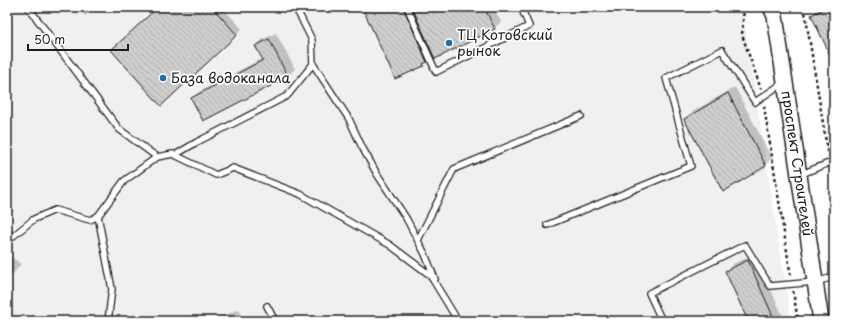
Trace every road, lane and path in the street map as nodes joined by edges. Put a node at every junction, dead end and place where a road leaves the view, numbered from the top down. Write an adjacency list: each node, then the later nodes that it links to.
1 (28, 7): 13 (lane)
2 (293, 7): 8 (lane)
3 (406, 7): 4 (lane)
4 (521, 7)
5 (744, 7): 10 (path)
6 (771, 7): 9 (main road, проспект Строителей)
7 (803, 7): 14 (path)
8 (312, 64): 12 (lane); 19 (lane)
9 (785, 81): 10 (lane); 15 (main road, проспект Строителей)
10 (763, 96): 18 (lane); 23 (path)
11 (581, 116): 19 (lane)
12 (175, 155): 13 (lane); 24 (lane)
13 (156, 157): 17 (lane)
14 (832, 162): 15 (lane); 16 (path)
15 (799, 175): 22 (main road, проспект Строителей)
16 (834, 189)
17 (98, 216): 20 (lane); 26 (lane)
18 (547, 225)
19 (418, 240): 24 (lane)
20 (7, 241)
21 (834, 277): 22 (lane)
22 (815, 282): 23 (lane); 31 (main road, проспект Строителей)
23 (792, 283): 29 (lane); 30 (path)
24 (440, 292): 28 (lane)
25 (267, 306): 27 (lane)
26 (108, 321)
27 (275, 321)
28 (458, 321)
29 (662, 321)
30 (798, 321)
31 (821, 321)

